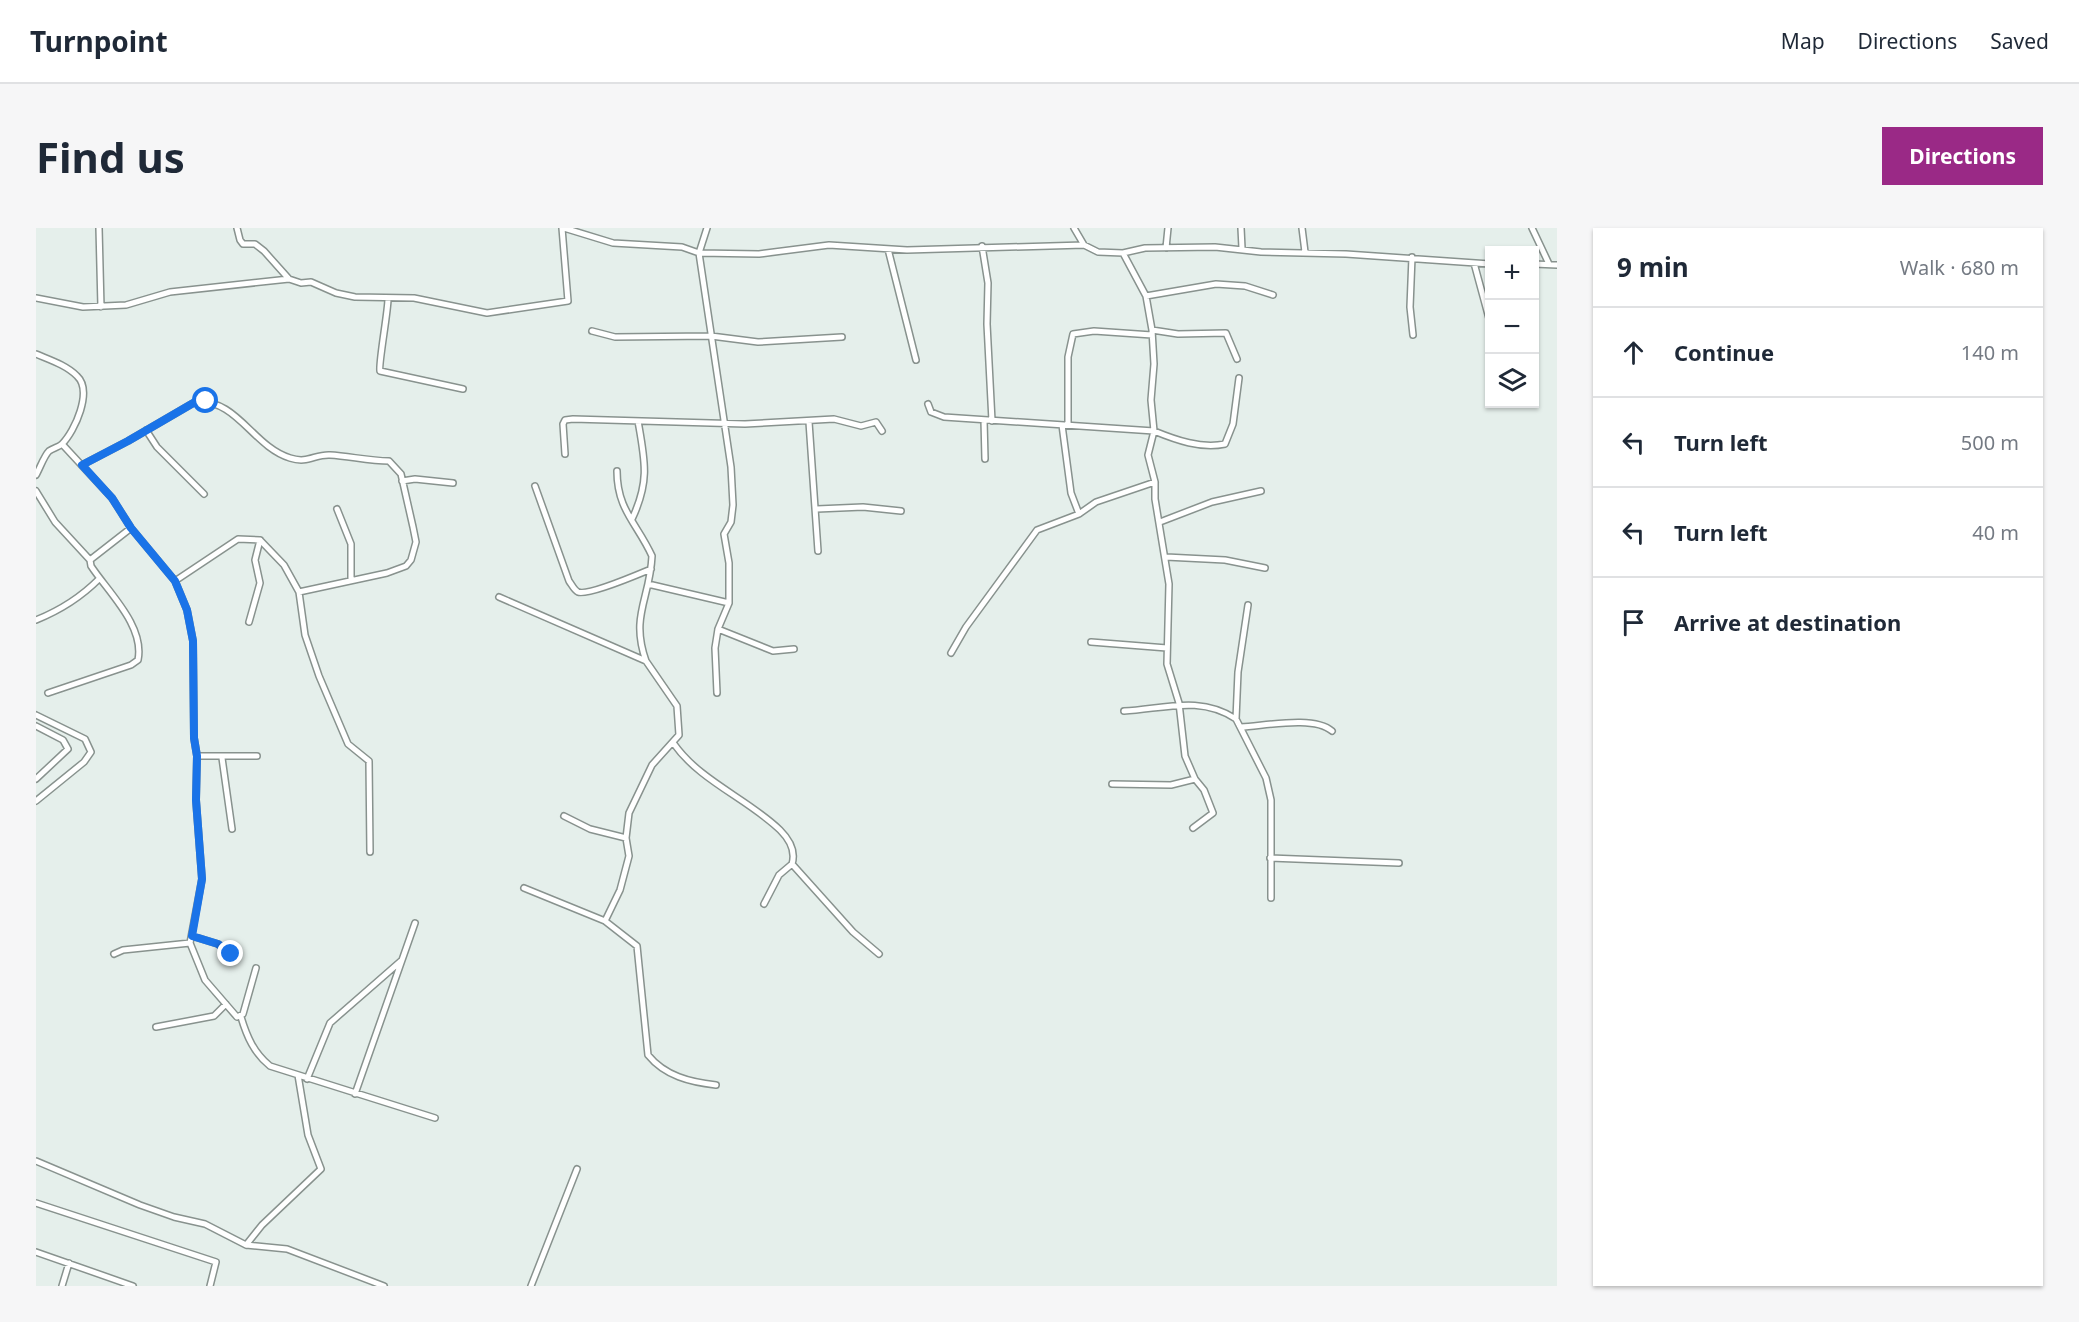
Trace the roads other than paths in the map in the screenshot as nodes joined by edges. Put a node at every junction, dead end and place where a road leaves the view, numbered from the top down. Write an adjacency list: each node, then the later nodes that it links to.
1 (99, 228): 30 (street)
2 (237, 228): 24 (street)
3 (563, 228): 16 (street); 28 (street)
4 (707, 228): 16 (street)
5 (1074, 228): 10 (street)
6 (1168, 228): 12 (street)
7 (1241, 228): 13 (street)
8 (1302, 228): 15 (street)
9 (1532, 228): 22 (street)
10 (1084, 245): 11 (street); 17 (street)
11 (982, 246): 14 (street); 44 (street)
12 (1166, 248): 13 (street); 17 (street)
13 (1242, 248): 15 (street)
14 (888, 249): 16 (street); 38 (street)
15 (1305, 252): 18 (street)
16 (699, 253): 34 (street)
17 (1123, 253): 26 (street)
18 (1412, 257): 19 (street); 33 (street)
19 (1474, 263): 20 (street); 29 (street)
20 (1485, 264)
21 (1539, 264): 22 (street)
22 (1549, 264): 23 (street)
23 (1557, 265)
24 (289, 279): 28 (street); 30 (street)
25 (1273, 295): 26 (street)
26 (1146, 296): 32 (street)
27 (36, 298): 30 (street)
28 (388, 299): 40 (street)
29 (1485, 304)
30 (101, 307)
31 (592, 331): 34 (street)
32 (1152, 333): 37 (street); 47 (street); 50 (street)
33 (1413, 335)
34 (711, 336): 35 (street); 45 (street)
35 (842, 337)
36 (36, 354): 51 (street)
37 (1237, 359)
38 (916, 360)
39 (1239, 378): 50 (street)
40 (463, 389)
41 (928, 404): 42 (street)
42 (984, 420): 44 (street); 53 (street)
43 (638, 421): 45 (street); 52 (street); 68 (street)
44 (992, 421): 47 (street)
45 (725, 422): 46 (street); 83 (street)
46 (809, 422): 49 (street); 65 (street)
47 (1065, 425): 50 (street); 67 (street)
48 (146, 430): 54 (street); 57 (street); 63 (street)
49 (882, 431)
50 (1154, 431): 58 (street)
51 (62, 444): 54 (street); 56 (street)
52 (564, 454)
53 (985, 459)
54 (82, 465): 70 (street)
55 (617, 471): 68 (street)
56 (36, 475)
57 (402, 481): 59 (street); 78 (street)
58 (1155, 482): 67 (street); 69 (street)
59 (453, 483)
60 (535, 486): 76 (street)
61 (1261, 490): 69 (street)
62 (36, 491): 74 (street)
63 (204, 494)
64 (338, 509): 78 (street)
65 (817, 509): 66 (street); 72 (street)
66 (901, 511)
67 (1079, 514): 91 (street)
68 (632, 519): 76 (street)
69 (1160, 522): 73 (street)
70 (131, 528): 74 (street); 79 (street)
71 (260, 540): 79 (street); 81 (street); 86 (street)
72 (818, 551)
73 (1166, 557): 75 (street); 89 (street)
74 (90, 560): 77 (street)
75 (1265, 568)
76 (651, 569): 80 (street)
77 (99, 579): 85 (street); 93 (street)
78 (351, 580): 81 (street)
79 (175, 581): 103 (street)
80 (648, 584): 83 (street); 92 (street)
81 (299, 592): 114 (street)
82 (499, 597): 92 (street)
83 (729, 603): 87 (street)
84 (1248, 605): 98 (street)
85 (36, 620)
86 (249, 622)
87 (718, 629): 90 (street); 94 (street)
88 (1091, 642): 89 (street)
89 (1167, 648): 95 (street)
90 (794, 649)
91 (951, 653)
92 (646, 661): 102 (street)
93 (48, 693)
94 (717, 693)
95 (1179, 703): 96 (street); 98 (street); 107 (street)
96 (1124, 711)
97 (36, 715): 109 (street)
98 (1236, 718): 100 (street)
99 (36, 726): 106 (street)
100 (1241, 728): 101 (street); 115 (street)
101 (1332, 731)
102 (674, 744): 113 (street); 117 (street)
103 (197, 756): 105 (street); 123 (street)
104 (256, 756): 105 (street)
105 (222, 758): 112 (street)
106 (36, 779)
107 (1195, 779): 108 (street); 111 (street)
108 (1112, 784)
109 (36, 801)
110 (564, 816): 113 (street)
111 (1193, 828)
112 (232, 829)
113 (626, 838): 121 (street)
114 (370, 852)
115 (1270, 858): 116 (street); 119 (street)
116 (1399, 863)
117 (792, 864): 120 (street); 127 (street)
118 (524, 888): 121 (street)
119 (1271, 898)
120 (764, 904)
121 (605, 921): 135 (street)
122 (416, 923): 128 (street)
123 (192, 936): 124 (street); 126 (street)
124 (190, 943): 125 (street); 130 (street)
125 (114, 954)
126 (231, 954)
127 (879, 954)
128 (402, 960): 134 (street); 136 (street)
129 (256, 968): 131 (street)
130 (226, 1004): 131 (street); 132 (street)
131 (241, 1017): 133 (street)
132 (156, 1027)
133 (298, 1076): 134 (street); 141 (street)
134 (307, 1079): 136 (street)
135 (716, 1085)
136 (355, 1094): 137 (street)
137 (435, 1118)
138 (36, 1161): 141 (street)
139 (577, 1169): 148 (street)
140 (36, 1203): 146 (street)
141 (246, 1245): 147 (street)
142 (36, 1252): 143 (street)
143 (69, 1263): 144 (street); 145 (street)
144 (62, 1286)
145 (134, 1286)
146 (210, 1286)
147 (384, 1286)
148 (531, 1286)

